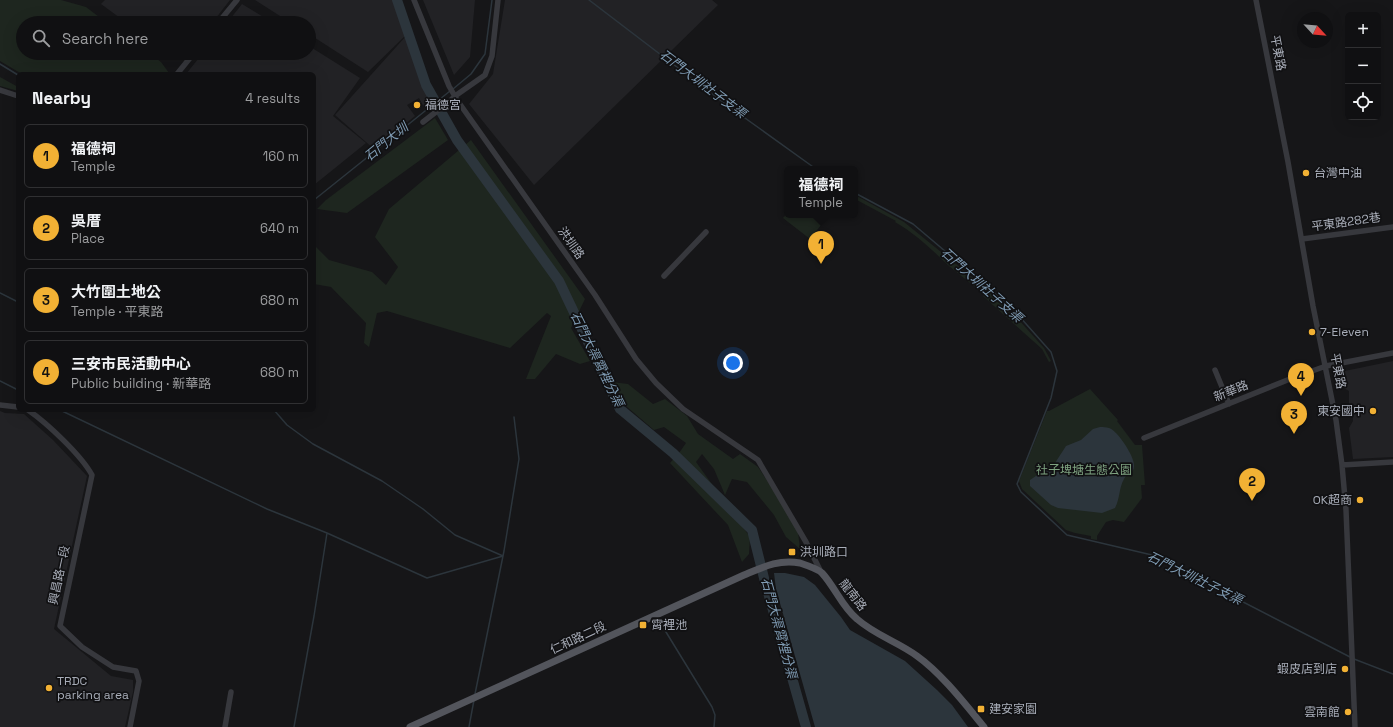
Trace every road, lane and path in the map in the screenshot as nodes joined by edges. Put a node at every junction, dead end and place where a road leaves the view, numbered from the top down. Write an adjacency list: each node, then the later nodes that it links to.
1 (237, 0): 5 (street)
2 (414, 0): 9 (street, 洪圳路)
3 (498, 0): 9 (street)
4 (1256, 0): 14 (street, 平東路)
5 (224, 16)
6 (188, 60): 7 (street)
7 (178, 72)
8 (0, 90): 10 (street)
9 (454, 94): 11 (street); 24 (street, 洪圳路)
10 (16, 95)
11 (423, 122)
12 (1393, 227): 14 (street, 平東路282巷)
13 (706, 232): 15 (street)
14 (1302, 239): 17 (street, 平東路)
15 (664, 276)
16 (1393, 353): 17 (street, 新華路)
17 (1326, 366): 19 (street, 新華路); 26 (street, 平東路)
18 (1215, 370): 19 (street)
19 (1229, 404): 23 (street, 新華路)
20 (0, 405): 21 (street)
21 (16, 407)
22 (31, 412): 29 (street, 興昌路一段)
23 (1144, 438)
24 (758, 460): 27 (street, 龍南路)
25 (1393, 462): 26 (street)
26 (1342, 465): 33 (street, 平東路)
27 (821, 572): 31 (main road, 仁和路二段); 32 (main road, 龍南路)
28 (231, 692): 30 (street)
29 (130, 727)
30 (225, 727)
31 (410, 727)
32 (984, 727)
33 (1355, 727)

